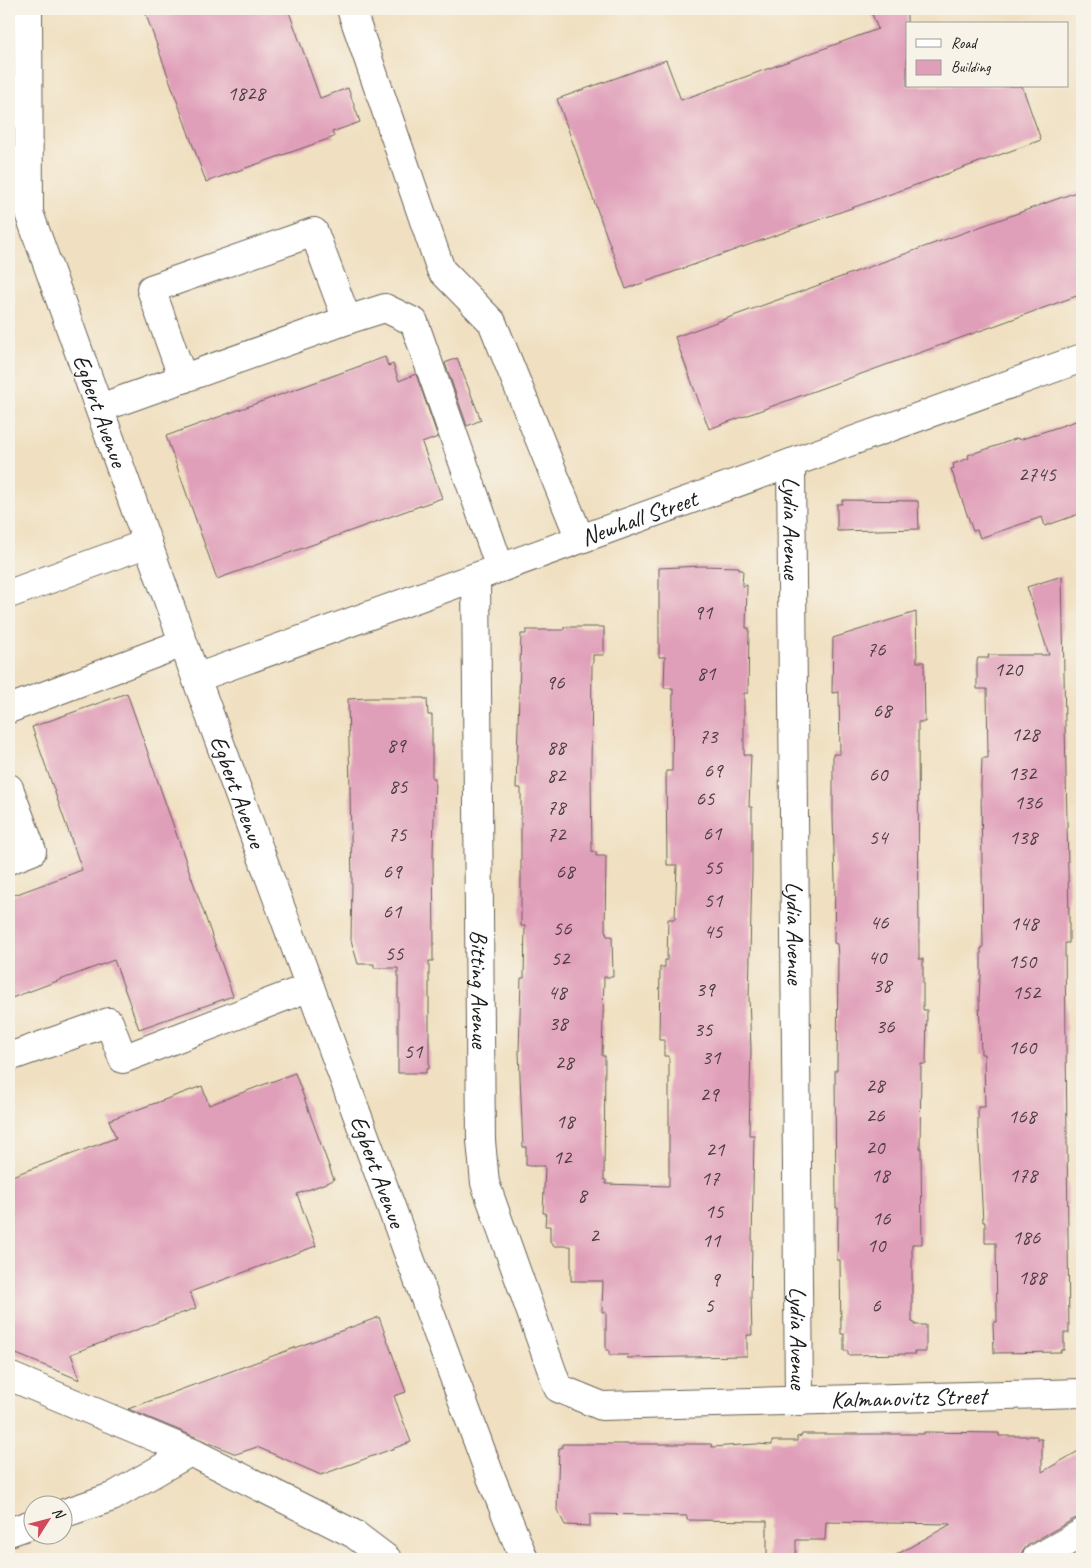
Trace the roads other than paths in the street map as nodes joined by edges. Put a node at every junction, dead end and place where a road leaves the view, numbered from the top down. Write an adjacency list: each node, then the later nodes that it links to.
1 (28, 9): 3 (street, Egbert Avenue)
2 (352, 9): 9 (street)
3 (18, 50): 7 (street, Egbert Avenue)
4 (347, 320): 6 (street); 6 (street); 11 (street, Bitting Avenue)
5 (1082, 358): 8 (street, Newhall Street)
6 (183, 379): 7 (street)
7 (100, 408): 10 (street, Egbert Avenue)
8 (791, 464): 9 (street, Newhall Street); 23 (street, Lydia Avenue)
9 (580, 539): 11 (street, Newhall Street)
10 (148, 543): 12 (street); 13 (street, Egbert Avenue)
11 (488, 573): 14 (street, Newhall Street); 21 (street, Bitting Avenue)
12 (9, 594)
13 (184, 643): 14 (street, Egbert Avenue); 15 (street)
14 (196, 678): 18 (street, Egbert Avenue)
15 (9, 709)
16 (9, 788): 17 (street)
17 (9, 860)
18 (310, 987): 19 (street); 29 (street, Egbert Avenue)
19 (9, 1057)
20 (9, 1376): 24 (street)
21 (558, 1388): 23 (street, Kalmanovitz Street)
22 (1082, 1393): 23 (street, Kalmanovitz Street)
23 (799, 1402)
24 (190, 1452): 25 (street); 30 (street)
25 (72, 1511)
26 (22, 1527): 27 (street)
27 (9, 1532)
28 (1082, 1533): 31 (street)
29 (521, 1558)
30 (387, 1559)
31 (1036, 1559)

